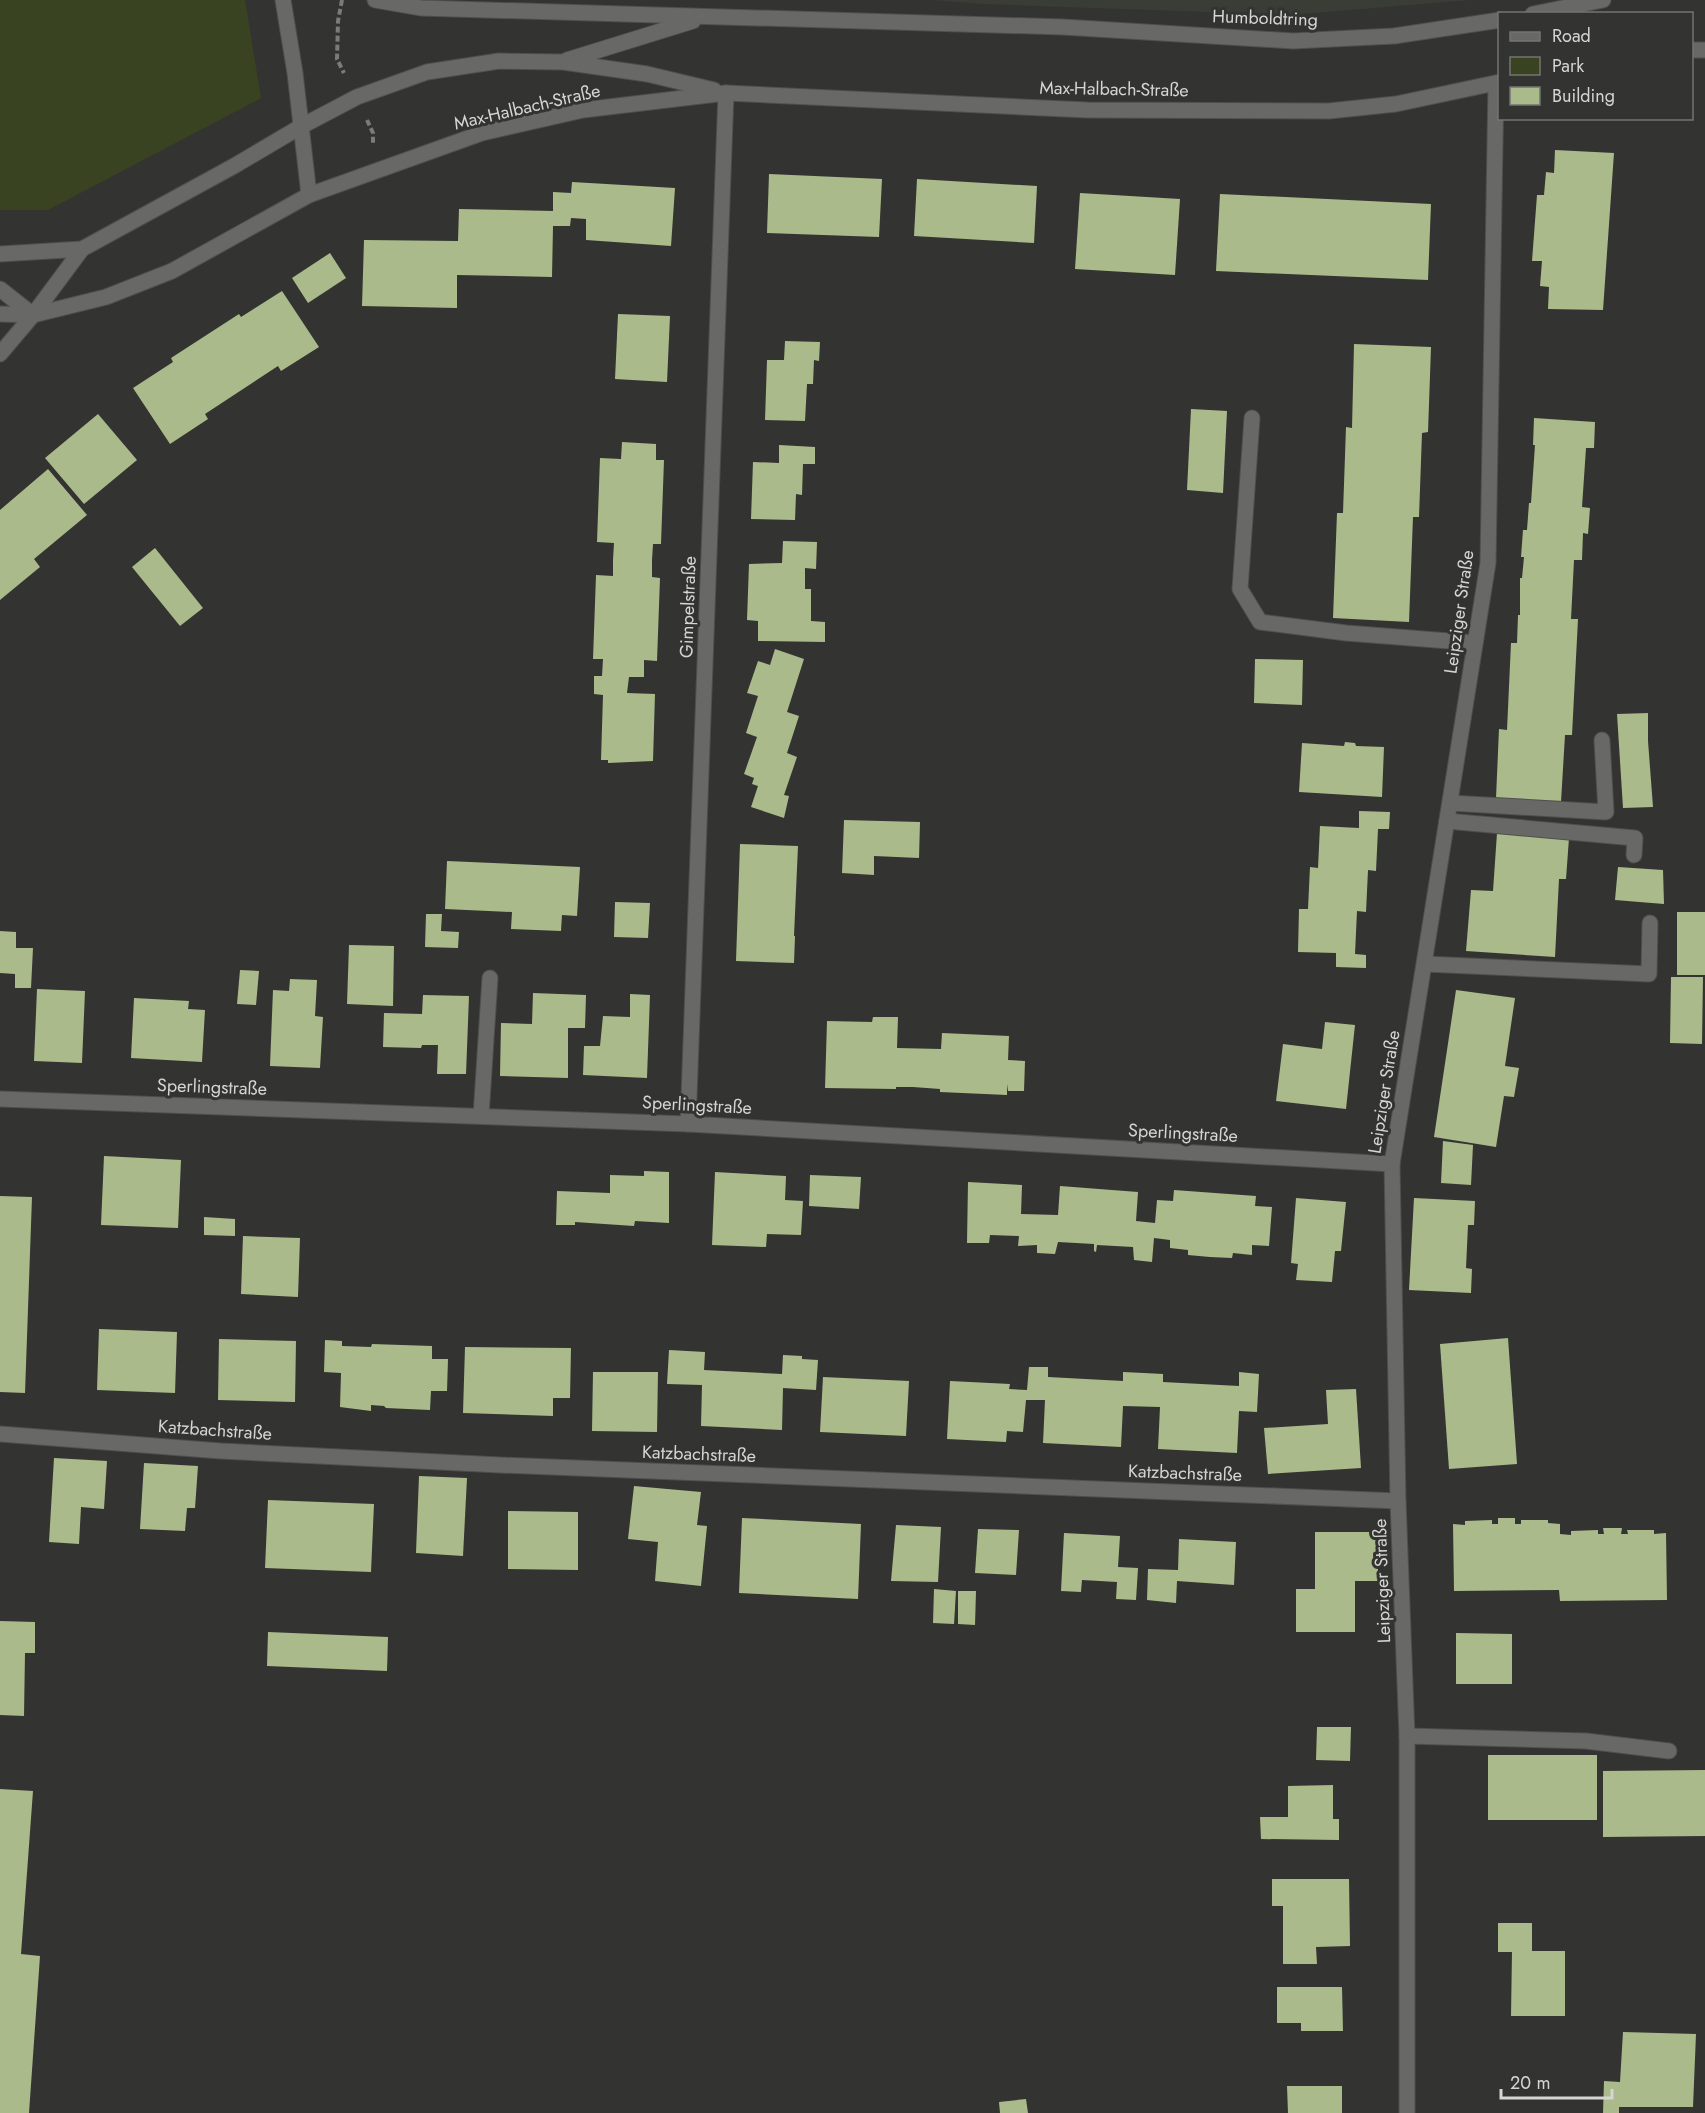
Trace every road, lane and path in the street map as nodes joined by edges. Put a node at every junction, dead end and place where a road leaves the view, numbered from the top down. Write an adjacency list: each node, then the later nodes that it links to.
1 (283, 0): 10 (street)
2 (375, 0): 5 (street, Humboldtring)
3 (1603, 0): 4 (street)
4 (1543, 12)
5 (704, 17): 6 (street, Humboldtring); 7 (street, Humboldtring)
6 (1498, 20)
7 (563, 62): 9 (street, Max-Halbach-Straße); 10 (street, Max-Halbach-Straße)
8 (1498, 82): 9 (street, Max-Halbach-Straße); 19 (street, Leipziger Straße)
9 (726, 93): 11 (street, Max-Halbach-Straße); 29 (street, Gimpelstraße)
10 (300, 127): 11 (street); 12 (street, Max-Halbach-Straße)
11 (309, 195): 16 (street, Max-Halbach-Straße)
12 (82, 249): 13 (street); 16 (street, Max-Halbach-Straße)
13 (0, 254)
14 (0, 289): 16 (street)
15 (0, 314): 16 (street)
16 (33, 315): 17 (street, Max-Halbach-Straße)
17 (0, 354)
18 (1252, 418): 19 (street)
19 (1475, 643): 21 (street, Leipziger Straße)
20 (1602, 740): 21 (street)
21 (1450, 803): 22 (street, Leipziger Straße)
22 (1447, 821): 23 (street); 25 (street, Leipziger Straße)
23 (1634, 855)
24 (1650, 923): 25 (street)
25 (1425, 964): 30 (street, Leipziger Straße)
26 (490, 978): 28 (street)
27 (0, 1099): 28 (street, Sperlingstraße)
28 (481, 1116): 29 (street, Sperlingstraße)
29 (688, 1124): 30 (street, Sperlingstraße)
30 (1392, 1164): 32 (street, Leipziger Straße)
31 (0, 1434): 32 (street, Katzbachstraße)
32 (1398, 1501): 33 (street, Leipziger Straße)
33 (1407, 1736): 34 (street); 35 (street, Leipziger Straße)
34 (1669, 1751)
35 (1407, 2113)

